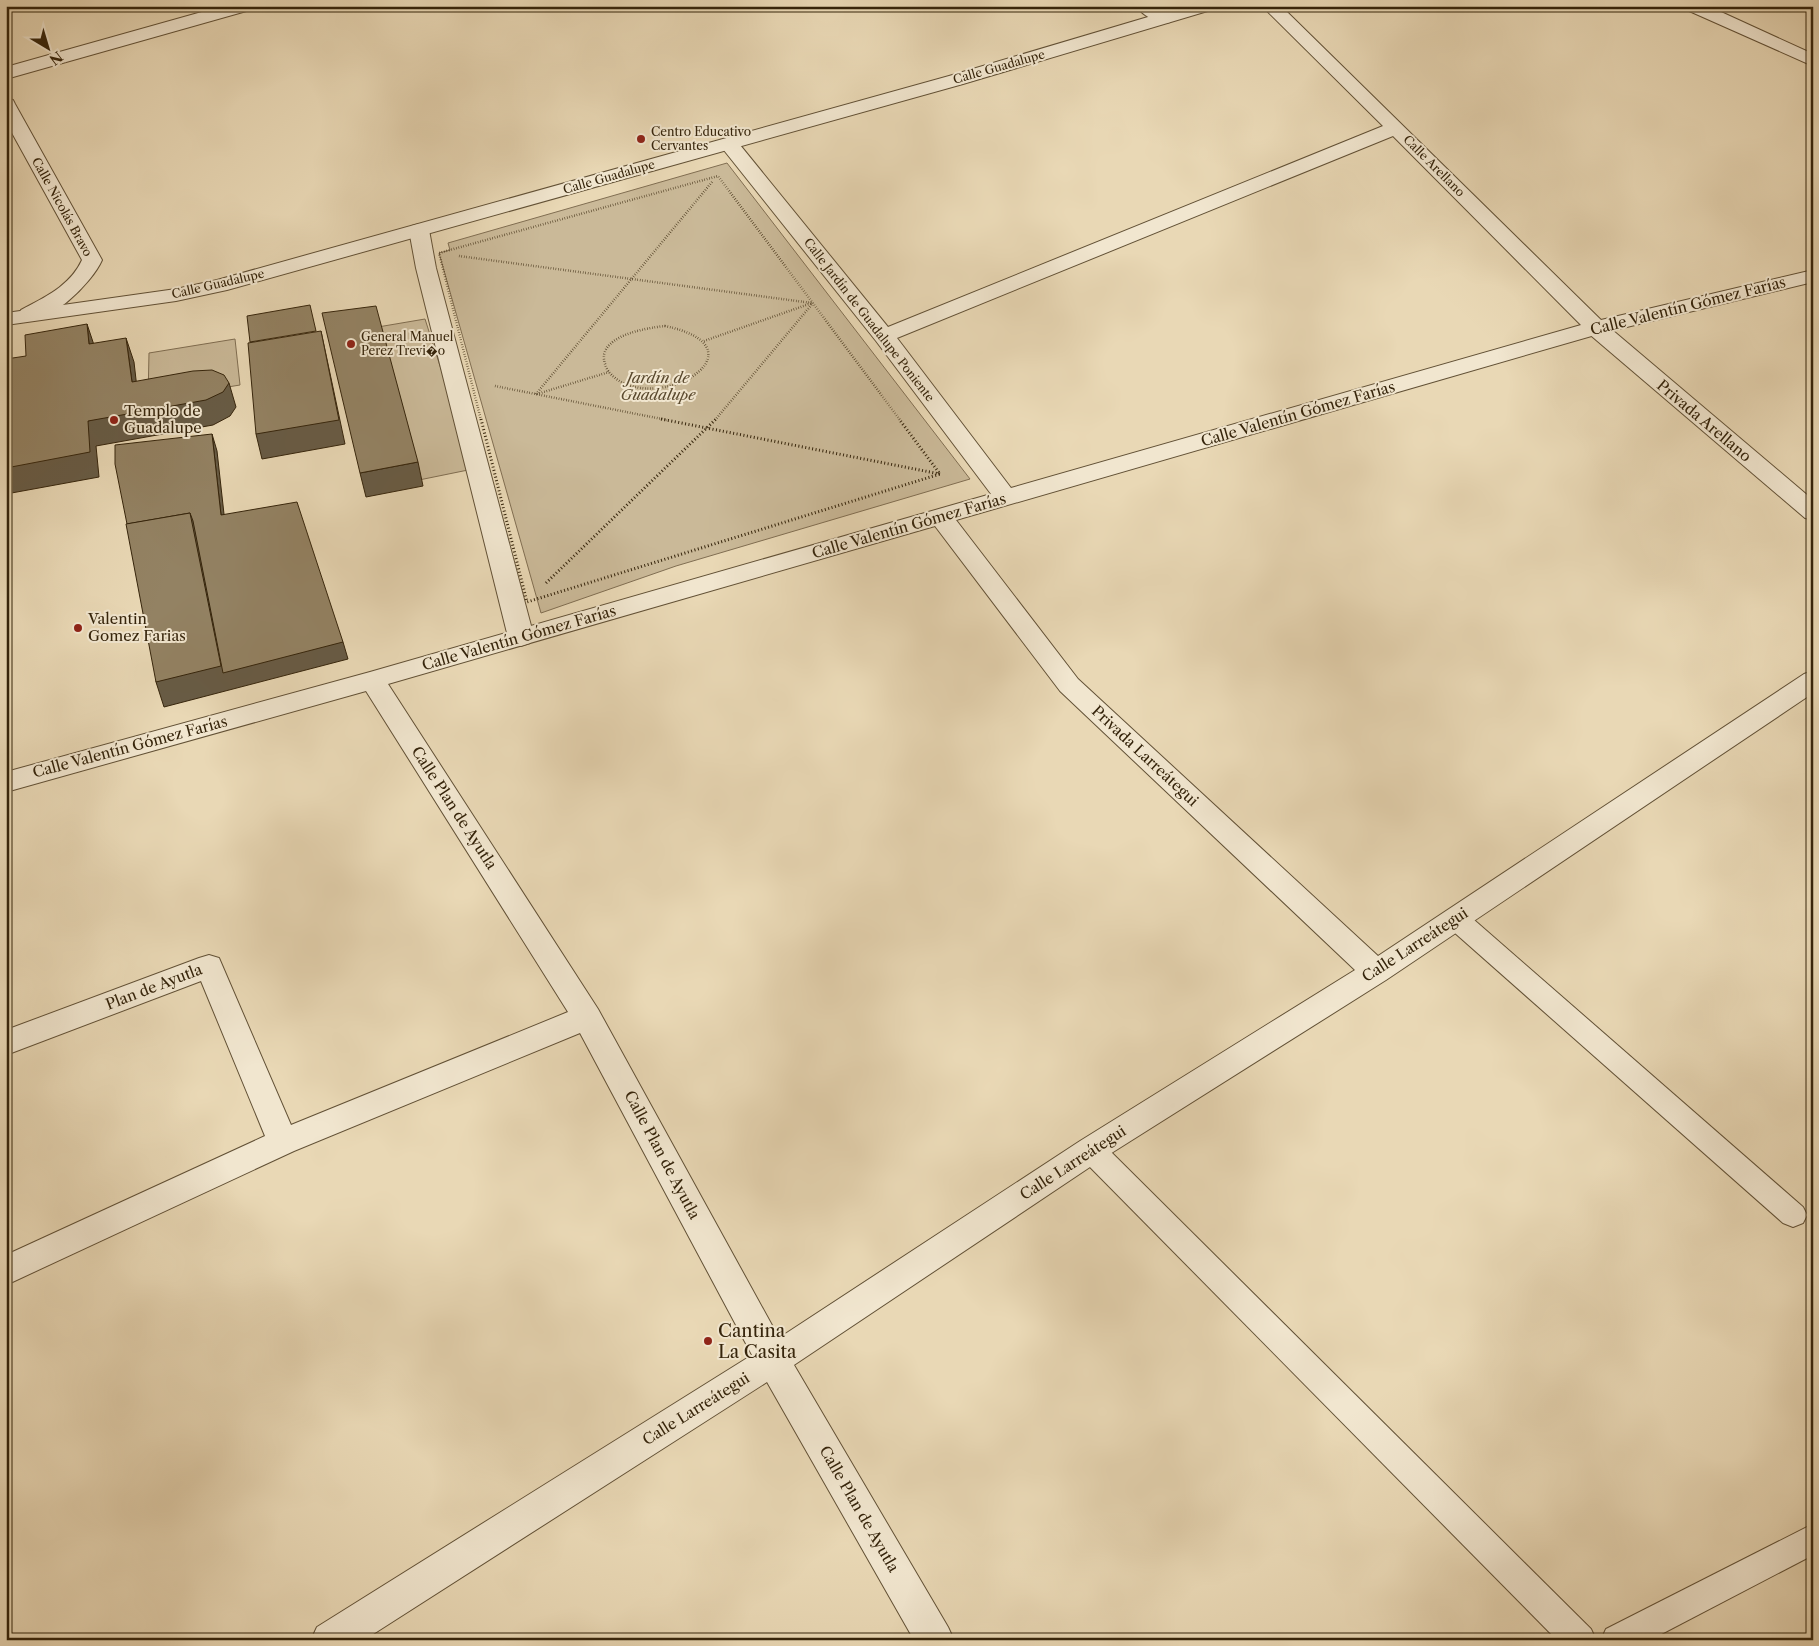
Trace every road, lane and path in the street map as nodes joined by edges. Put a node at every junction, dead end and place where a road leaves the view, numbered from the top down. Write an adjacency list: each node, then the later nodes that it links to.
1 (244, 6): 8 (street)
2 (1145, 6): 6 (street)
3 (1205, 6): 6 (street, Calle Guadalupe)
4 (1270, 6): 10 (street, Calle Arellano)
5 (1693, 6): 7 (street)
6 (1164, 18): 11 (street, Calle Guadalupe)
7 (1813, 61)
8 (6, 73)
9 (6, 104): 20 (street, Calle Nicolás Bravo)
10 (1396, 128): 22 (street, Calle Arellano); 23 (street)
11 (729, 144): 13 (street, Calle Guadalupe); 23 (street, Calle Jardín de Guadalupe Poniente)
12 (718, 176): 14 (path); 18 (path); 19 (path)
13 (420, 230): 20 (street, Calle Guadalupe); 38 (street)
14 (439, 253): 15 (path); 26 (path)
15 (448, 255)
16 (458, 256): 18 (path)
17 (1813, 276): 22 (street, Calle Valentín Gómez Farías)
18 (630, 279): 19 (path); 29 (path)
19 (812, 303): 24 (path); 30 (path); 31 (path)
20 (29, 315): 21 (street, Calle Guadalupe)
21 (6, 318)
22 (1596, 328): 32 (street, Calle Valentín Gómez Farías); 33 (street, Privada Arellano)
23 (884, 336): 32 (street, Calle Jardín de Guadalupe Poniente)
24 (704, 341): 25 (path); 25 (path)
25 (610, 372): 29 (path)
26 (471, 382): 27 (path); 37 (path)
27 (480, 384)
28 (490, 385): 29 (path)
29 (536, 394): 30 (path)
30 (708, 428): 31 (path); 35 (path)
31 (940, 474): 37 (path)
32 (1006, 498): 34 (street, Calle Valentín Gómez Farías)
33 (1813, 513)
34 (941, 517): 38 (street, Calle Valentín Gómez Farías); 43 (street, Privada Larreátegui)
35 (540, 588)
36 (534, 595): 37 (path)
37 (526, 602)
38 (521, 637): 39 (street, Calle Valentín Gómez Farías)
39 (372, 680): 41 (street, Calle Valentín Gómez Farías); 44 (street, Calle Plan de Ayutla)
40 (1813, 680): 42 (street, Calle Larreátegui)
41 (6, 782)
42 (1456, 918): 43 (street, Calle Larreátegui); 48 (lane)
43 (1376, 972): 47 (street, Calle Larreátegui)
44 (588, 1017): 46 (street); 50 (street, Calle Plan de Ayutla)
45 (6, 1043): 46 (street, Plan de Ayutla)
46 (283, 1142): 49 (street)
47 (1091, 1150): 50 (street, Calle Larreátegui); 54 (lane)
48 (1793, 1215)
49 (6, 1271)
50 (773, 1360): 52 (street, Calle Larreátegui); 53 (street, Calle Plan de Ayutla)
51 (1813, 1539): 55 (lane)
52 (330, 1640)
53 (935, 1640)
54 (1580, 1640)
55 (1617, 1640)

